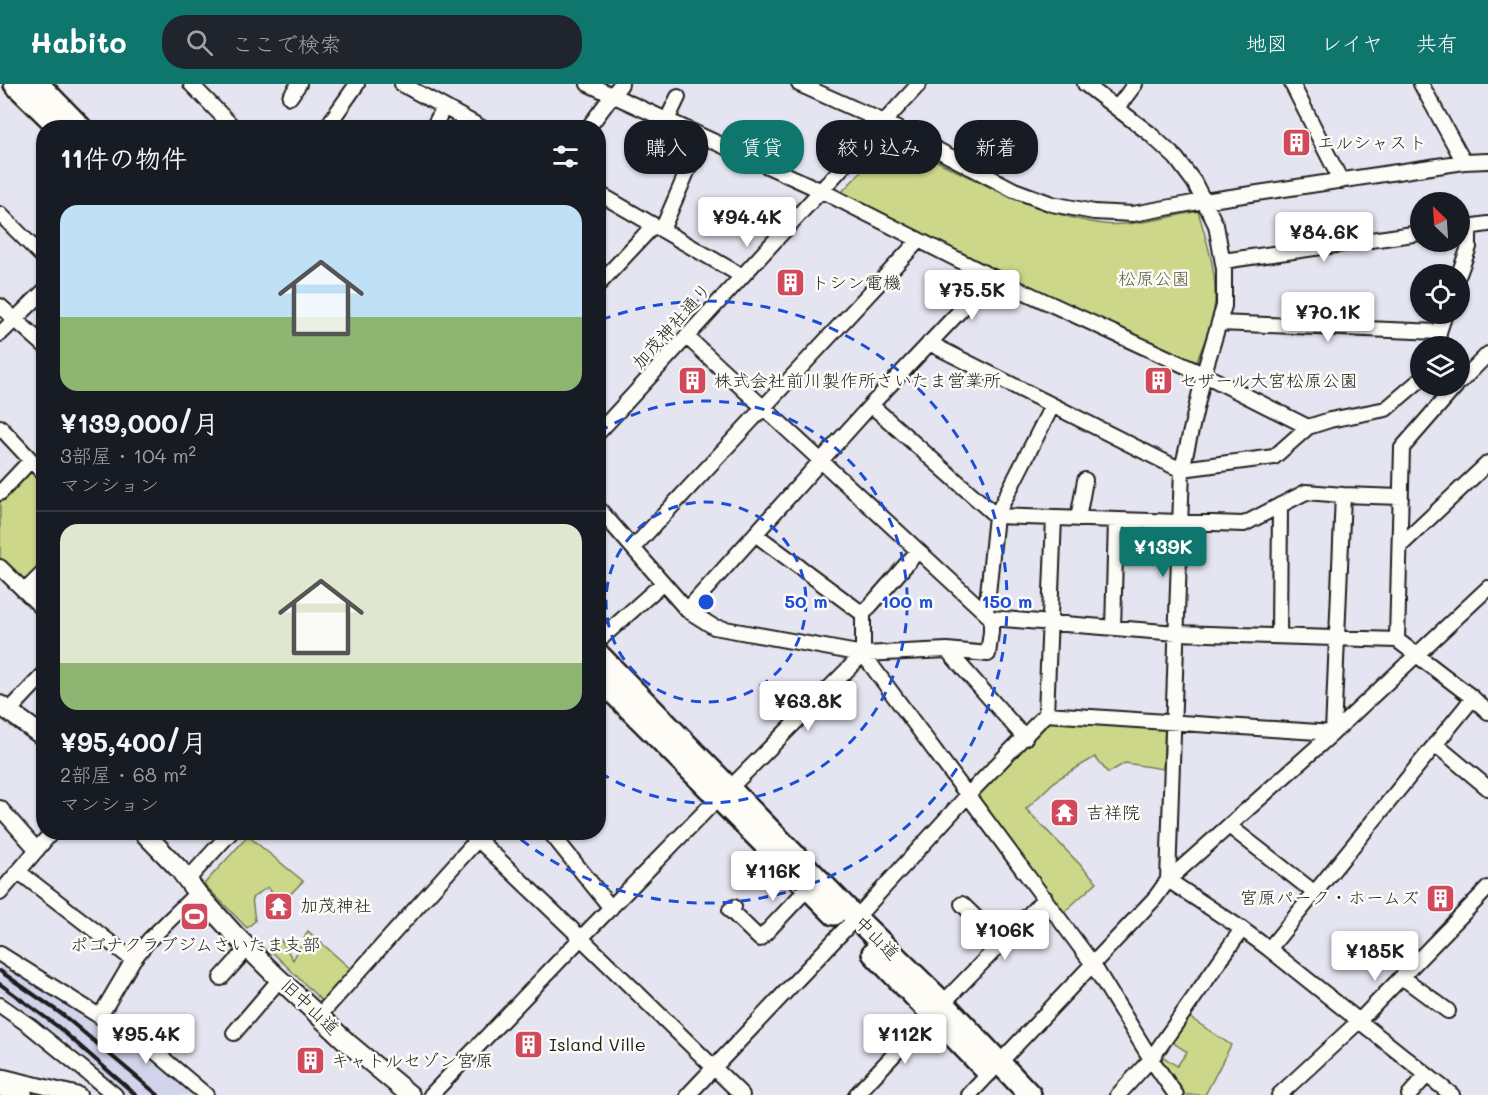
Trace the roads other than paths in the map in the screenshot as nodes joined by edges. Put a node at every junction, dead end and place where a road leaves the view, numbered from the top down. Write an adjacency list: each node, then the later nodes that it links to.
1 (15, 84): 20 (highway)
2 (38, 84): 21 (highway)
3 (48, 84): 22 (highway)
4 (191, 84): 23 (street)
5 (299, 84): 17 (street)
6 (357, 84): 24 (street)
7 (402, 84): 18 (street)
8 (588, 84): 15 (street)
9 (799, 84): 29 (street)
10 (919, 84): 30 (street, 加茂神社通り)
11 (1085, 84): 19 (street)
12 (1135, 84): 19 (street)
13 (1292, 84): 37 (street)
14 (1421, 84): 33 (street)
15 (616, 90): 27 (street); 28 (street)
16 (678, 96): 28 (street)
17 (290, 97)
18 (444, 107): 25 (street); 26 (street)
19 (1117, 108): 40 (street)
20 (52, 120)
21 (73, 120)
22 (81, 120)
23 (226, 120)
24 (332, 120)
25 (437, 120)
26 (468, 120)
27 (594, 120)
28 (667, 120)
29 (880, 120)
30 (886, 120)
31 (708, 139): 38 (street)
32 (1488, 161): 33 (street)
33 (1464, 162): 37 (street)
34 (684, 174): 44 (street)
35 (837, 174): 38 (street, 加茂神社通り)
36 (983, 174): 40 (street)
37 (1341, 181): 40 (street)
38 (822, 191): 46 (street); 49 (street, 加茂神社通り)
39 (606, 198): 44 (street)
40 (1204, 201): 48 (street)
41 (0, 214): 47 (street)
42 (1488, 224): 43 (street)
43 (1470, 226)
44 (658, 228): 49 (street); 50 (street)
45 (1410, 234): 48 (street)
46 (919, 240): 51 (street); 70 (street)
47 (36, 250)
48 (1223, 261): 55 (street)
49 (742, 276): 60 (street, 加茂神社通り)
50 (606, 277)
51 (992, 277): 62 (street); 65 (street)
52 (36, 299): 54 (street)
53 (0, 306): 54 (street)
54 (15, 320): 58 (street); 61 (street)
55 (1219, 322): 57 (street); 65 (street)
56 (1442, 324): 57 (street)
57 (1439, 332): 59 (street)
58 (0, 334)
59 (1439, 336)
60 (687, 337): 70 (street); 71 (street, 加茂神社通り)
61 (36, 338)
62 (929, 343): 68 (street); 69 (street)
63 (1488, 354): 64 (street)
64 (1470, 372)
65 (1205, 375): 73 (street); 78 (street)
66 (1410, 389): 73 (street)
67 (1448, 396): 82 (street)
68 (871, 405): 75 (street); 84 (street)
69 (1052, 406): 78 (street); 84 (street)
70 (764, 407): 75 (street); 92 (street)
71 (606, 424)
72 (0, 427): 74 (street)
73 (1308, 427): 78 (street)
74 (31, 460): 77 (street); 80 (street)
75 (820, 461): 90 (street); 93 (street)
76 (1488, 463): 91 (street)
77 (36, 465)
78 (1182, 469): 89 (street)
79 (1085, 480): 87 (street)
80 (0, 493)
81 (1343, 495): 82 (street); 83 (street); 108 (street)
82 (1401, 497): 91 (street)
83 (1280, 506): 89 (street); 107 (street)
84 (996, 516): 86 (street); 102 (street)
85 (606, 517): 92 (street)
86 (1054, 518): 87 (street); 103 (street)
87 (1078, 519): 88 (street)
88 (1116, 521): 89 (street); 104 (street)
89 (1181, 524): 105 (street)
90 (755, 534): 100 (street); 101 (street)
91 (1400, 546): 109 (street)
92 (633, 548): 96 (street)
93 (918, 551): 101 (street); 102 (street)
94 (0, 567): 98 (street)
95 (36, 580): 98 (street)
96 (663, 583): 100 (street); 106 (street)
97 (1488, 588): 112 (street)
98 (25, 591): 99 (street)
99 (36, 602)
100 (687, 610): 111 (street)
101 (862, 614): 111 (street)
102 (988, 615): 103 (street); 110 (street)
103 (1050, 622): 104 (street); 119 (street)
104 (1113, 628): 105 (street)
105 (1177, 633): 107 (street); 120 (street)
106 (606, 634)
107 (1279, 636): 108 (street)
108 (1338, 638): 109 (street); 122 (street)
109 (1397, 640): 112 (street)
110 (947, 650): 111 (street); 123 (street)
111 (863, 654): 126 (street); 127 (street)
112 (1417, 655): 116 (street); 122 (street)
113 (606, 663): 126 (highway, 中山道)
114 (36, 681): 117 (street)
115 (606, 684): 126 (highway, 中山道)
116 (1473, 698): 118 (street); 124 (street)
117 (4, 708): 121 (main road)
118 (1488, 712)
119 (1046, 714): 120 (street); 123 (street)
120 (1174, 721): 122 (street); 138 (street)
121 (36, 731)
122 (1333, 733): 129 (street)
123 (1025, 738): 127 (street)
124 (1436, 744): 125 (street); 143 (street)
125 (1488, 788)
126 (725, 793): 141 (highway, 中山道); 147 (street); 148 (highway, 中山道)
127 (969, 795): 144 (street); 148 (street)
128 (0, 808): 136 (street)
129 (1229, 826): 138 (street); 143 (street)
130 (45, 840): 136 (street)
131 (150, 840): 139 (main road, 旧中山道)
132 (225, 840): 139 (street)
133 (470, 840): 164 (street)
134 (477, 840): 150 (street)
135 (556, 840): 147 (street)
136 (37, 850): 137 (street)
137 (19, 872): 142 (street); 155 (street)
138 (1168, 880): 149 (street); 156 (street)
139 (192, 886): 152 (main road, 旧中山道); 155 (street)
140 (1488, 888): 157 (street)
141 (807, 889): 146 (street); 148 (highway, 中山道)
142 (0, 893)
143 (1315, 893): 153 (street)
144 (1045, 898): 151 (street); 156 (street)
145 (962, 904): 151 (street)
146 (734, 907)
147 (610, 908): 150 (street)
148 (852, 923): 161 (highway, 中山道); 168 (street)
149 (1242, 929): 153 (street); 167 (street)
150 (581, 938): 168 (street); 178 (street)
151 (1002, 943): 161 (street)
152 (248, 948): 158 (street); 159 (main road, 旧中山道)
153 (1269, 949): 165 (street)
154 (0, 954): 163 (street)
155 (133, 960): 163 (street)
156 (1092, 963): 167 (street); 169 (street)
157 (1402, 977): 162 (street); 165 (street)
158 (221, 978)
159 (279, 979): 164 (main road, 旧中山道); 166 (street)
160 (0, 1005): 175 (street)
161 (937, 1009): 169 (highway, 中山道); 181 (street)
162 (1448, 1011)
163 (100, 1016): 176 (street)
164 (319, 1016): 177 (main road, 旧中山道)
165 (1358, 1022): 171 (street); 187 (street)
166 (234, 1033)
167 (1151, 1059): 185 (street); 186 (street)
168 (713, 1067): 179 (street); 180 (street)
169 (994, 1069): 182 (street); 183 (highway, 中山道); 184 (highway, 中山道)
170 (0, 1076): 174 (street)
171 (1426, 1076): 188 (street); 189 (street)
172 (0, 1089): 173 (street)
173 (25, 1095)
174 (79, 1095)
175 (115, 1095)
176 (206, 1095)
177 (410, 1095)
178 (431, 1095)
179 (688, 1095)
180 (742, 1095)
181 (856, 1095)
182 (969, 1095)
183 (1010, 1095)
184 (1030, 1095)
185 (1118, 1095)
186 (1176, 1095)
187 (1279, 1095)
188 (1409, 1095)
189 (1452, 1095)

